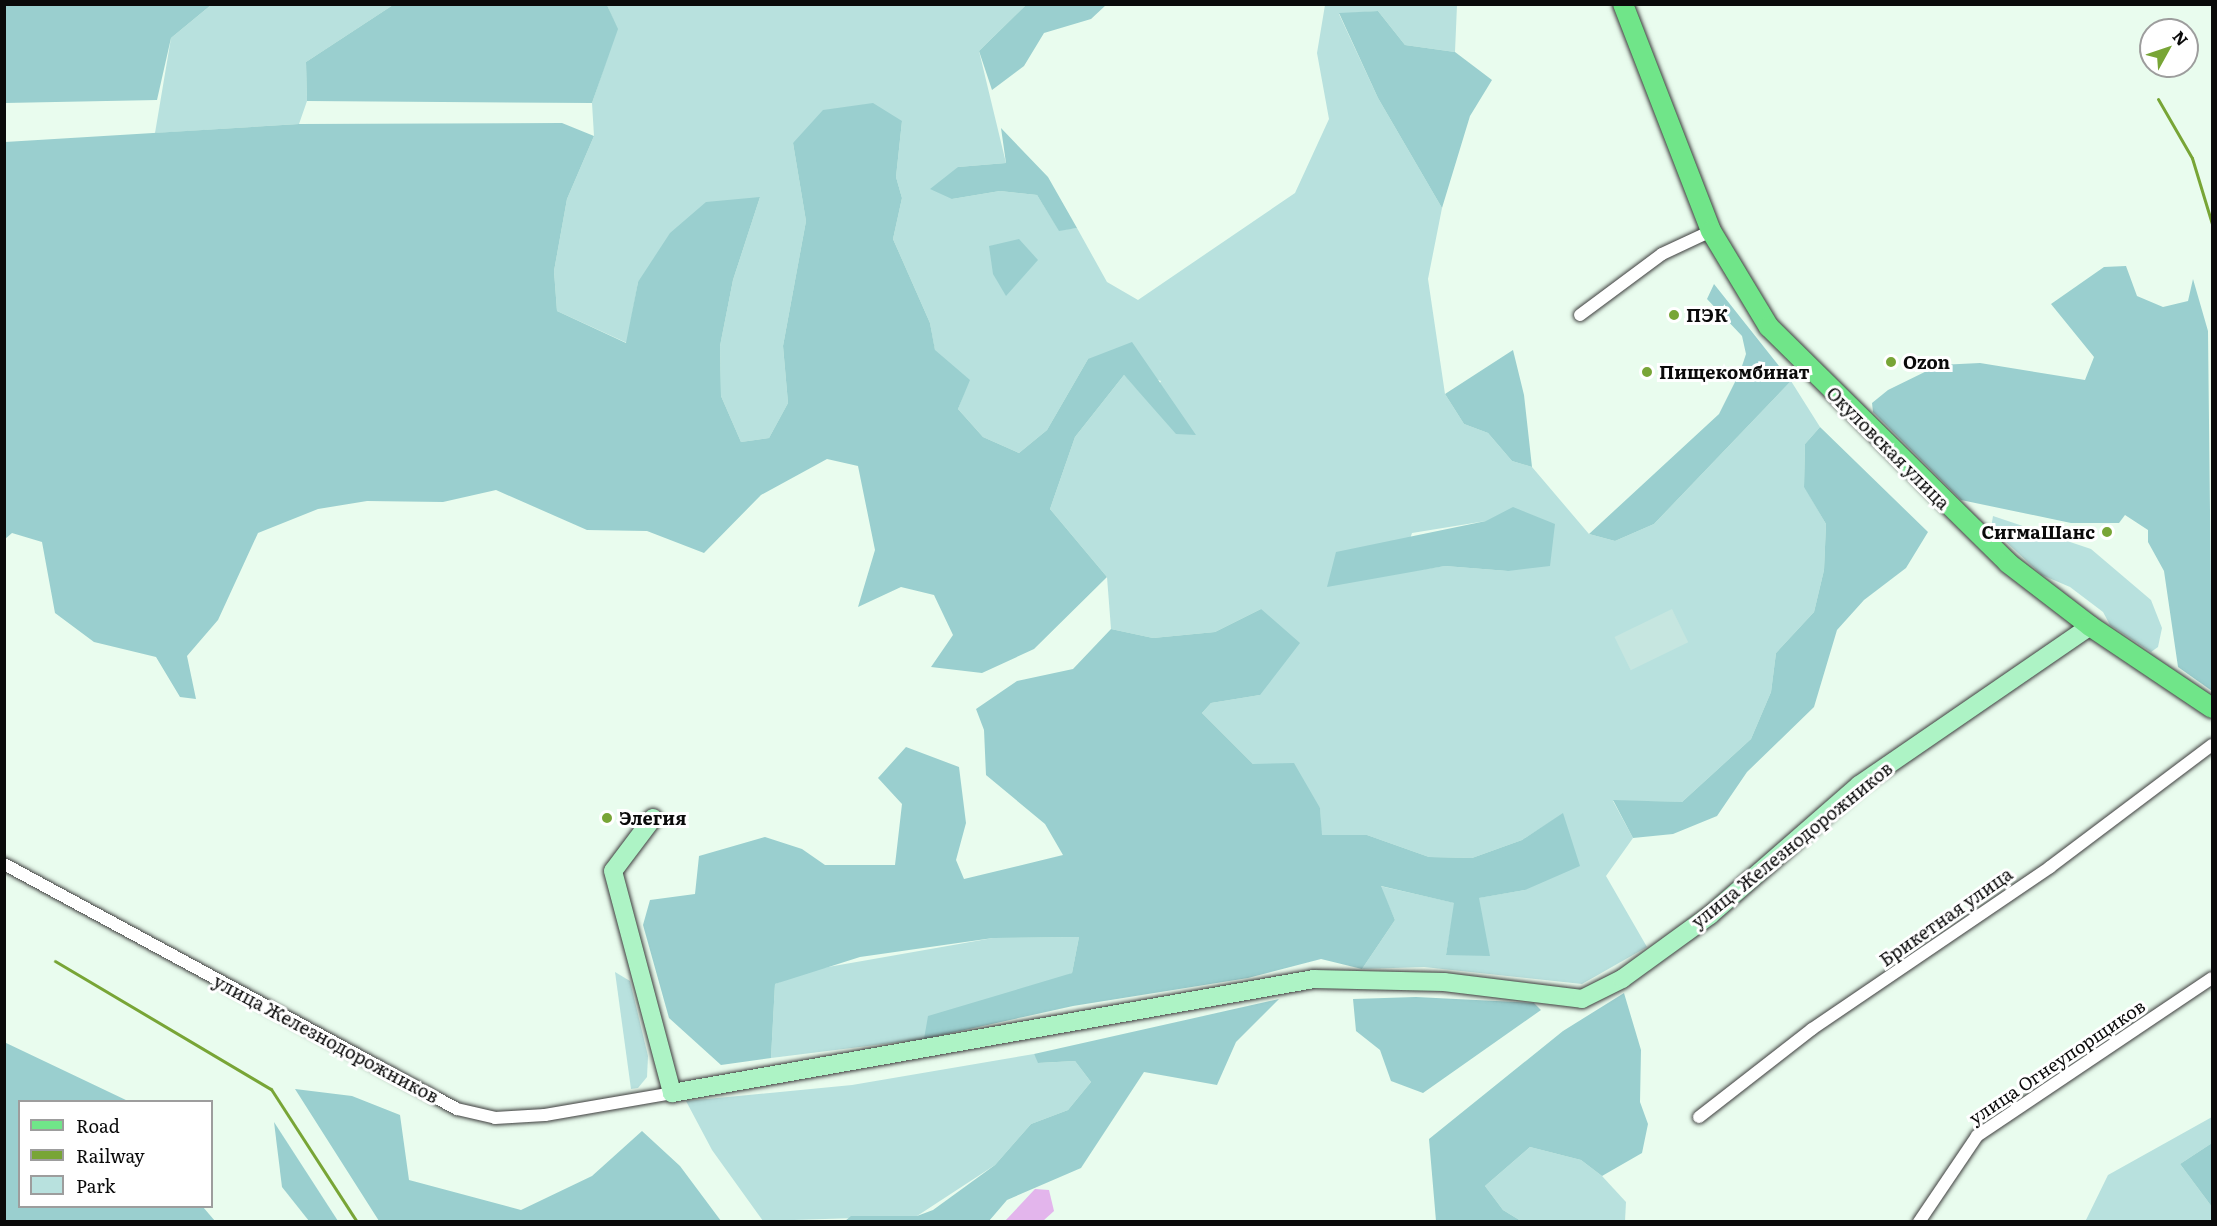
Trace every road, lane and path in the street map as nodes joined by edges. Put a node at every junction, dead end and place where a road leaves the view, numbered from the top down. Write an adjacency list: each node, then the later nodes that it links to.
1 (1623, 4): 2 (main road, Окуловская улица)
2 (1711, 231): 3 (street); 4 (main road, Окуловская улица)
3 (1580, 315)
4 (2090, 626): 5 (main road, Окуловская улица); 10 (street, улица Железнодорожников)
5 (2212, 708)
6 (2212, 745): 11 (street, Брикетная улица)
7 (653, 818): 10 (street)
8 (4, 864): 10 (street, улица Железнодорожников)
9 (2212, 978): 12 (street, улица Огнеупорщиков)
10 (672, 1093)
11 (1699, 1117)
12 (1919, 1221)

